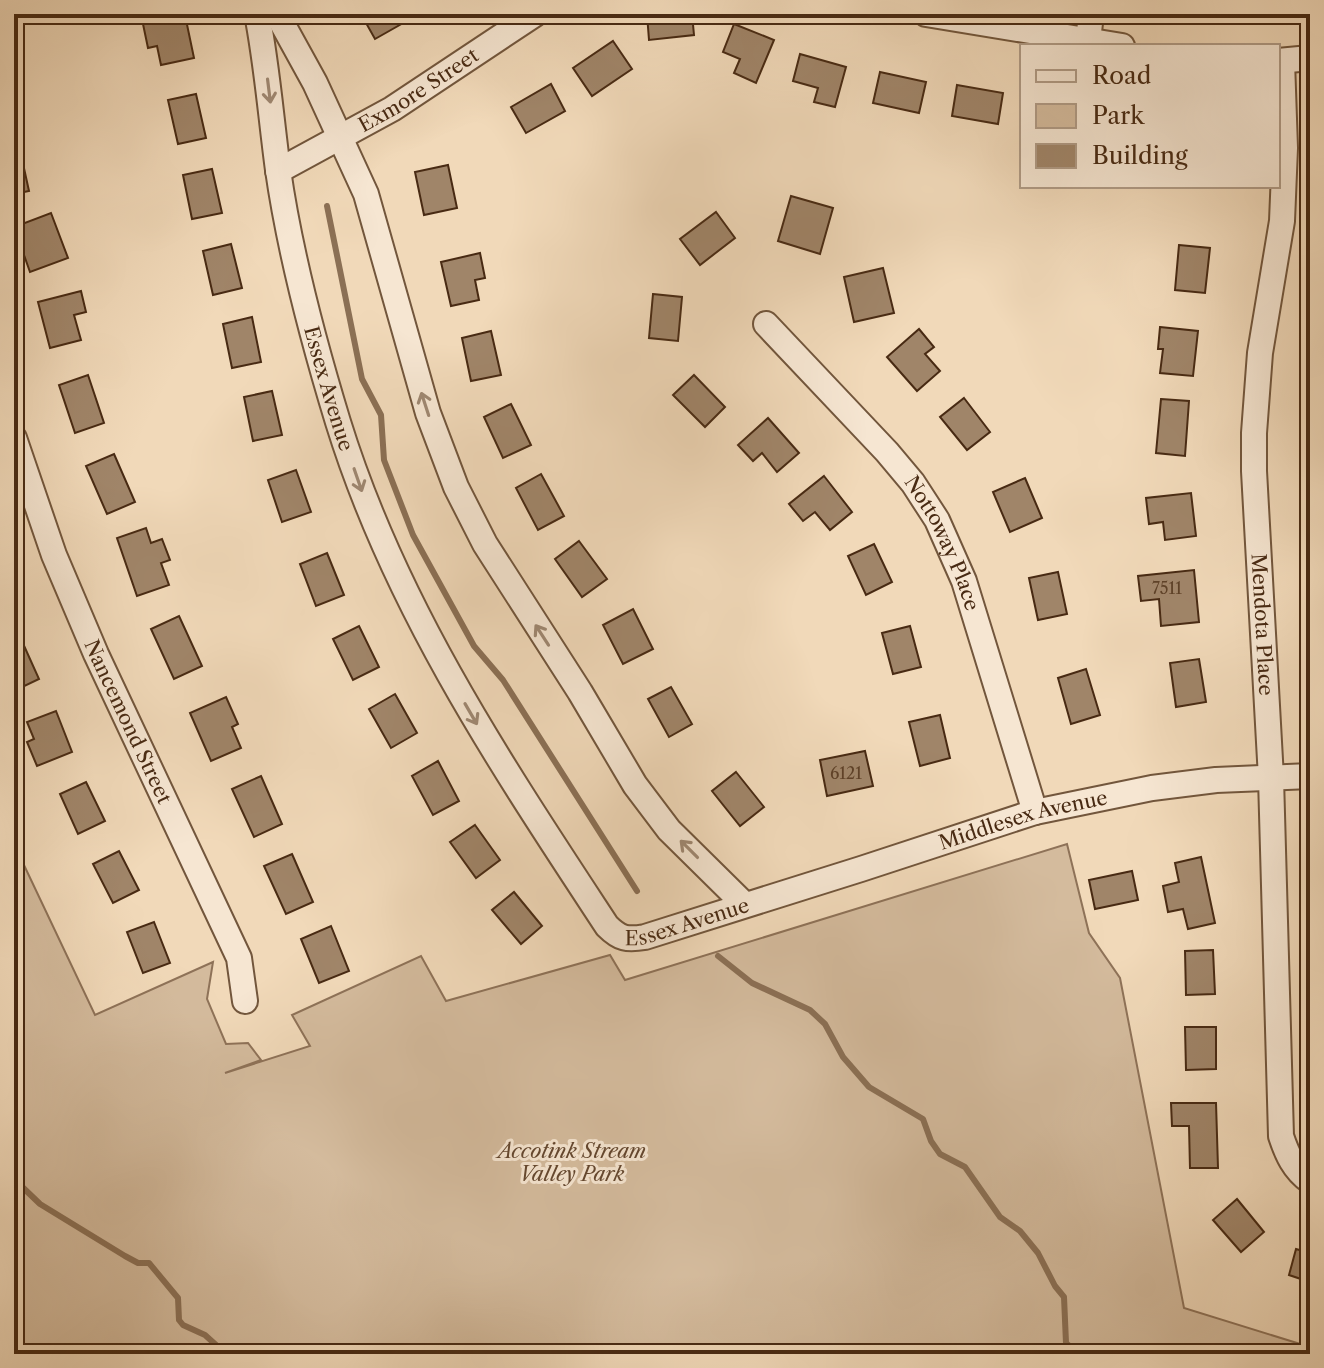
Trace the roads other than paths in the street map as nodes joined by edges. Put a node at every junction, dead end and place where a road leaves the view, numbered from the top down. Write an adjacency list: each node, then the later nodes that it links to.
1 (257, 14): 11 (street, Essex Avenue, one-way to 11)
2 (277, 14): 10 (street, Essex Avenue)
3 (535, 14): 10 (street, Exmore Street)
4 (926, 14): 6 (street)
5 (1091, 14): 6 (street)
6 (1088, 41): 7 (street)
7 (1108, 44)
8 (1310, 58): 9 (street)
9 (1280, 61): 15 (street, Mendota Place)
10 (340, 138): 11 (street, Exmore Street); 17 (street, Essex Avenue, one-way to 10)
11 (278, 171): 17 (street, Essex Avenue, one-way to 17)
12 (766, 324): 16 (street, Nottoway Place)
13 (14, 438): 18 (street, Nancemond Street)
14 (1310, 776): 15 (street, Middlesex Avenue)
15 (1271, 778): 16 (street, Middlesex Avenue); 19 (street, Mendota Place)
16 (1035, 812): 17 (street, Middlesex Avenue)
17 (744, 904)
18 (245, 1001)
19 (1310, 1181)

